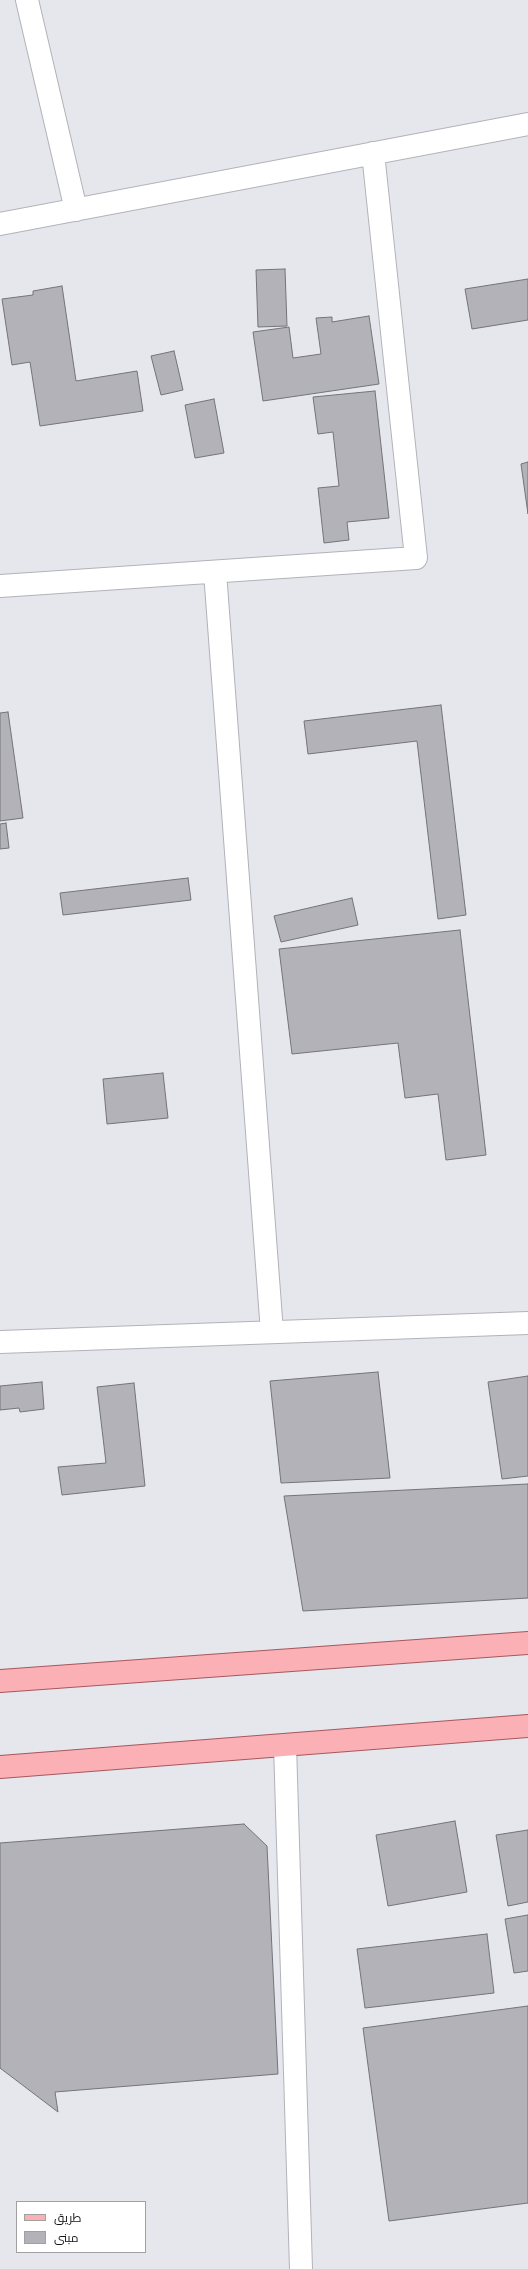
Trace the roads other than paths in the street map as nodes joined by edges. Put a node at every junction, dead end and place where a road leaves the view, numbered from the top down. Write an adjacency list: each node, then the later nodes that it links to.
1 (27, 0): 4 (street)
2 (528, 124): 3 (street)
3 (373, 153): 4 (street); 6 (street)
4 (76, 210): 5 (street)
5 (0, 224)
6 (215, 572): 7 (street); 9 (street)
7 (0, 586)
8 (528, 1323): 9 (street)
9 (272, 1332): 10 (street)
10 (0, 1342)
11 (528, 1643): 12 (main road)
12 (0, 1680)
13 (528, 1726): 14 (main road)
14 (285, 1745): 15 (main road); 16 (street)
15 (0, 1767)
16 (301, 2269)

